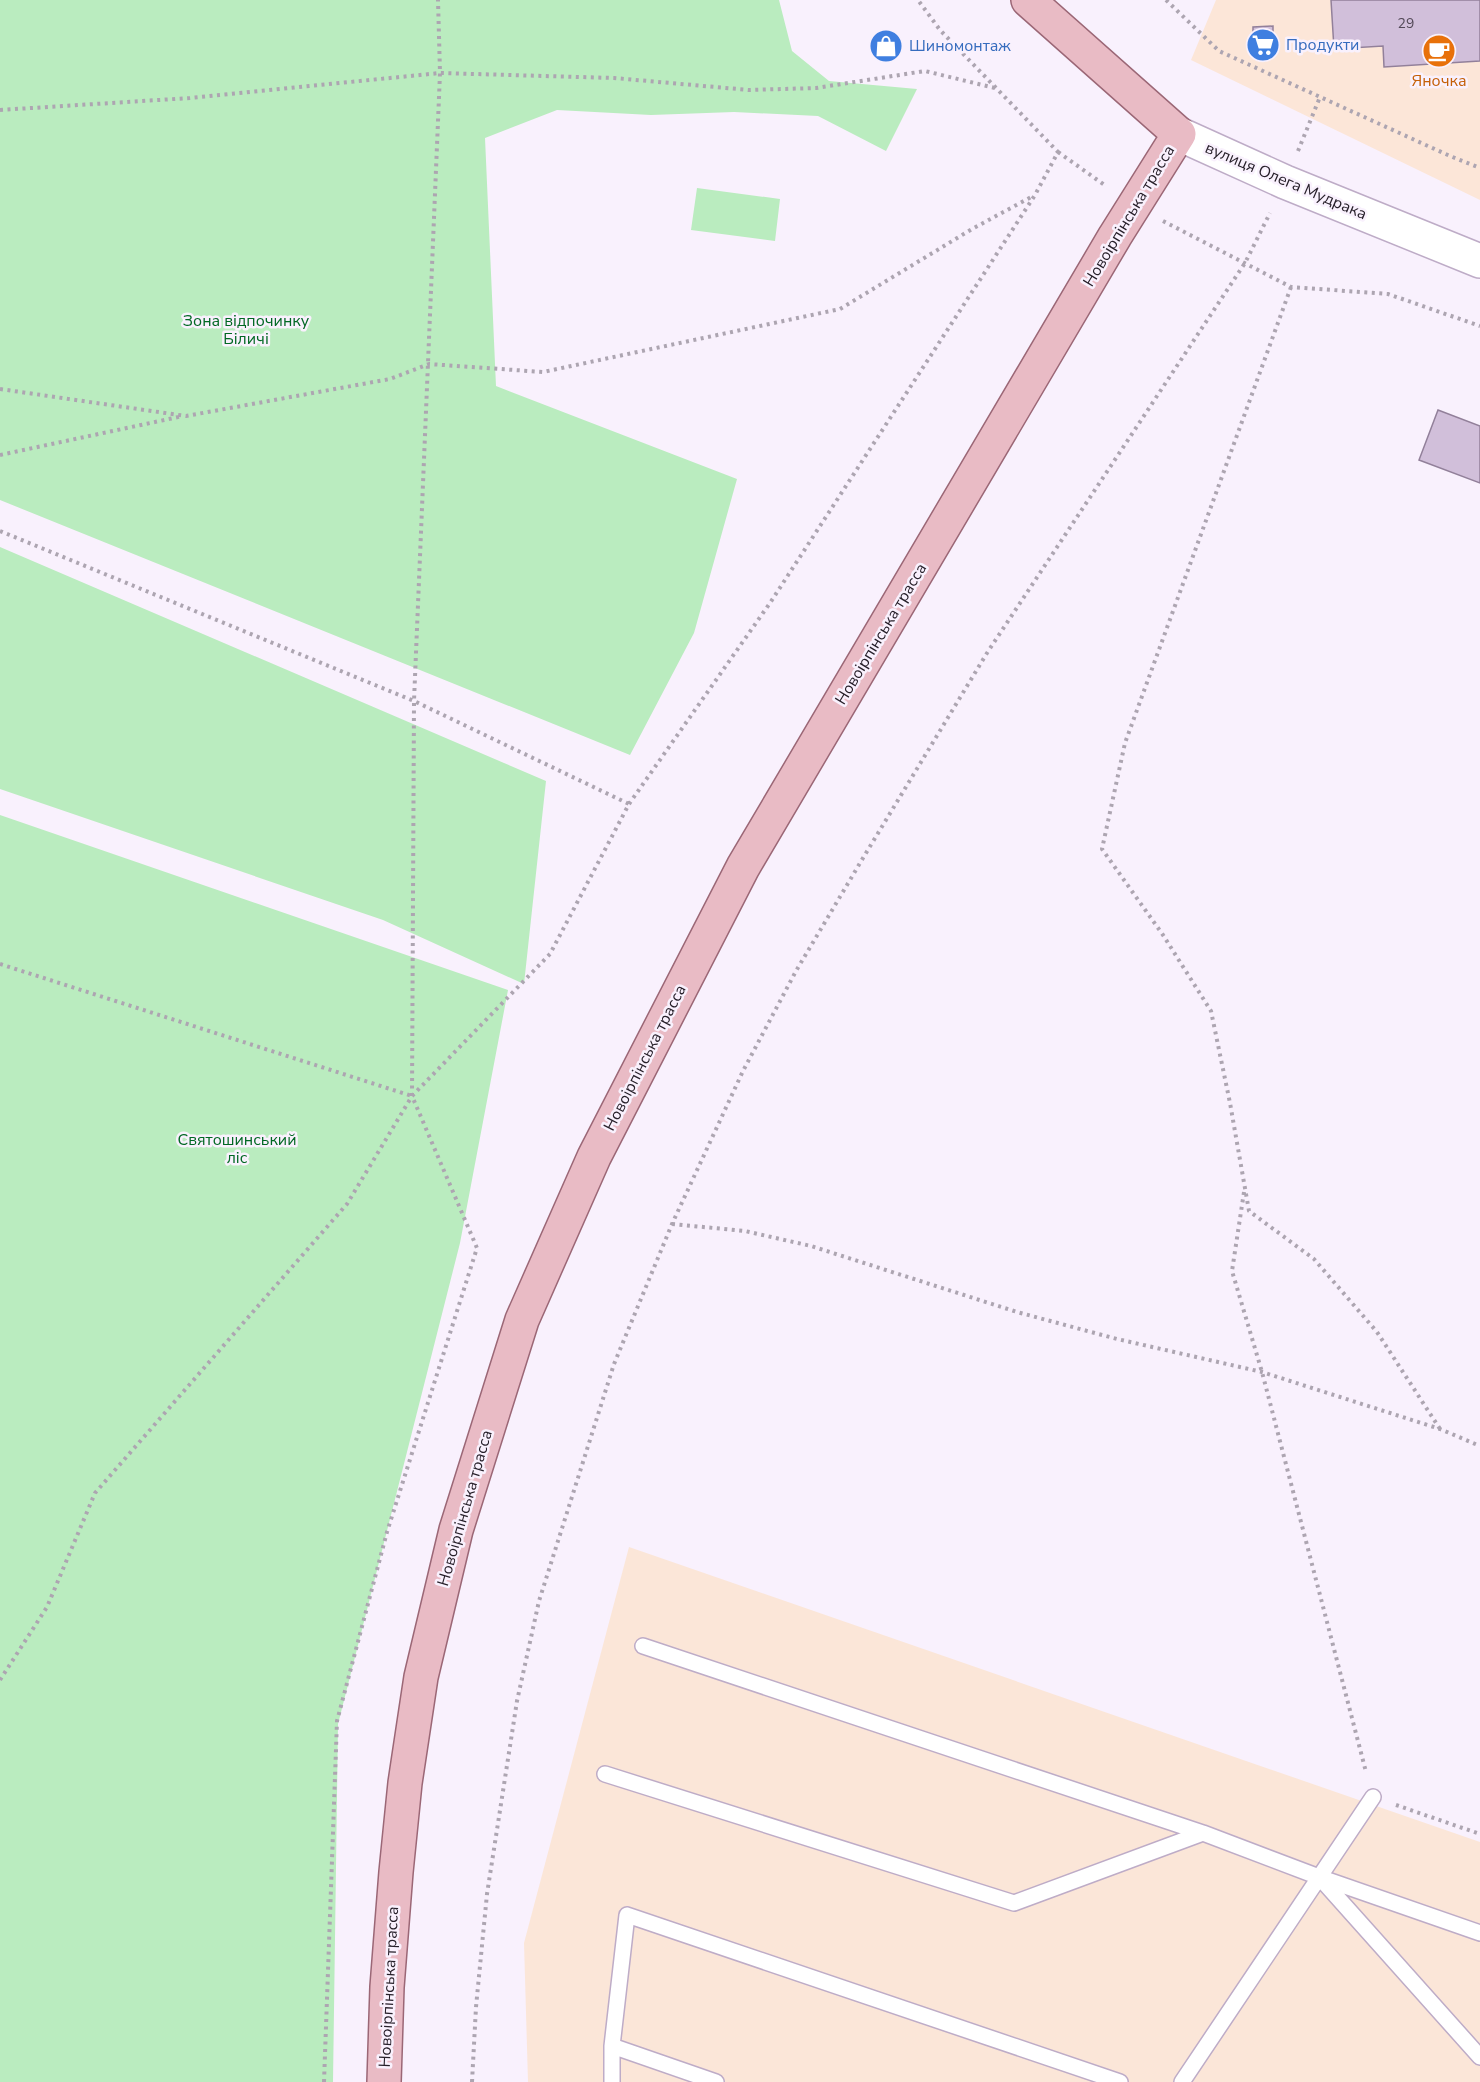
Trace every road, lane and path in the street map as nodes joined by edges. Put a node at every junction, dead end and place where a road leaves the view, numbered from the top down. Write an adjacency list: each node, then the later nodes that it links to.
1 (438, 0): 5 (path)
2 (918, 0): 6 (path)
3 (1028, 0): 8 (main road, вулиця Олега Мудрака)
4 (1167, 0): 10 (path)
5 (440, 73): 6 (path); 7 (path); 17 (path)
6 (996, 88): 9 (path)
7 (0, 110)
8 (1179, 134): 12 (main road, Новоірпінська трасса); 13 (street, вулиця Олега Мудрака)
9 (1058, 152): 11 (path); 12 (path)
10 (1480, 168)
11 (1035, 195): 17 (path); 23 (path)
12 (1134, 206): 14 (path); 42 (main road, Новоірпінська трасса)
13 (1480, 261)
14 (1245, 263): 15 (path); 27 (path)
15 (1291, 287): 16 (path); 26 (path)
16 (1480, 326)
17 (429, 363): 19 (path); 22 (path)
18 (0, 389): 19 (path)
19 (186, 416): 20 (path)
20 (0, 455)
21 (0, 531): 22 (path)
22 (414, 701): 23 (path); 25 (path)
23 (629, 804): 25 (path)
24 (0, 964): 25 (path)
25 (412, 1096): 32 (path); 41 (path)
26 (1245, 1189): 28 (path); 29 (path)
27 (672, 1224): 28 (path); 43 (path)
28 (1262, 1372): 29 (path); 34 (path)
29 (1440, 1429): 30 (path)
30 (1480, 1446)
31 (643, 1646): 35 (lane)
32 (0, 1680)
33 (605, 1774): 35 (lane)
34 (1373, 1797): 36 (path); 37 (lane)
35 (1203, 1833): 37 (lane)
36 (1480, 1834)
37 (1319, 1877): 38 (lane); 40 (lane); 47 (lane)
38 (1480, 1933)
39 (612, 2046): 44 (lane); 45 (lane); 46 (lane)
40 (1480, 2057)
41 (324, 2082)
42 (384, 2082)
43 (472, 2082)
44 (612, 2082)
45 (716, 2082)
46 (1120, 2082)
47 (1182, 2082)

